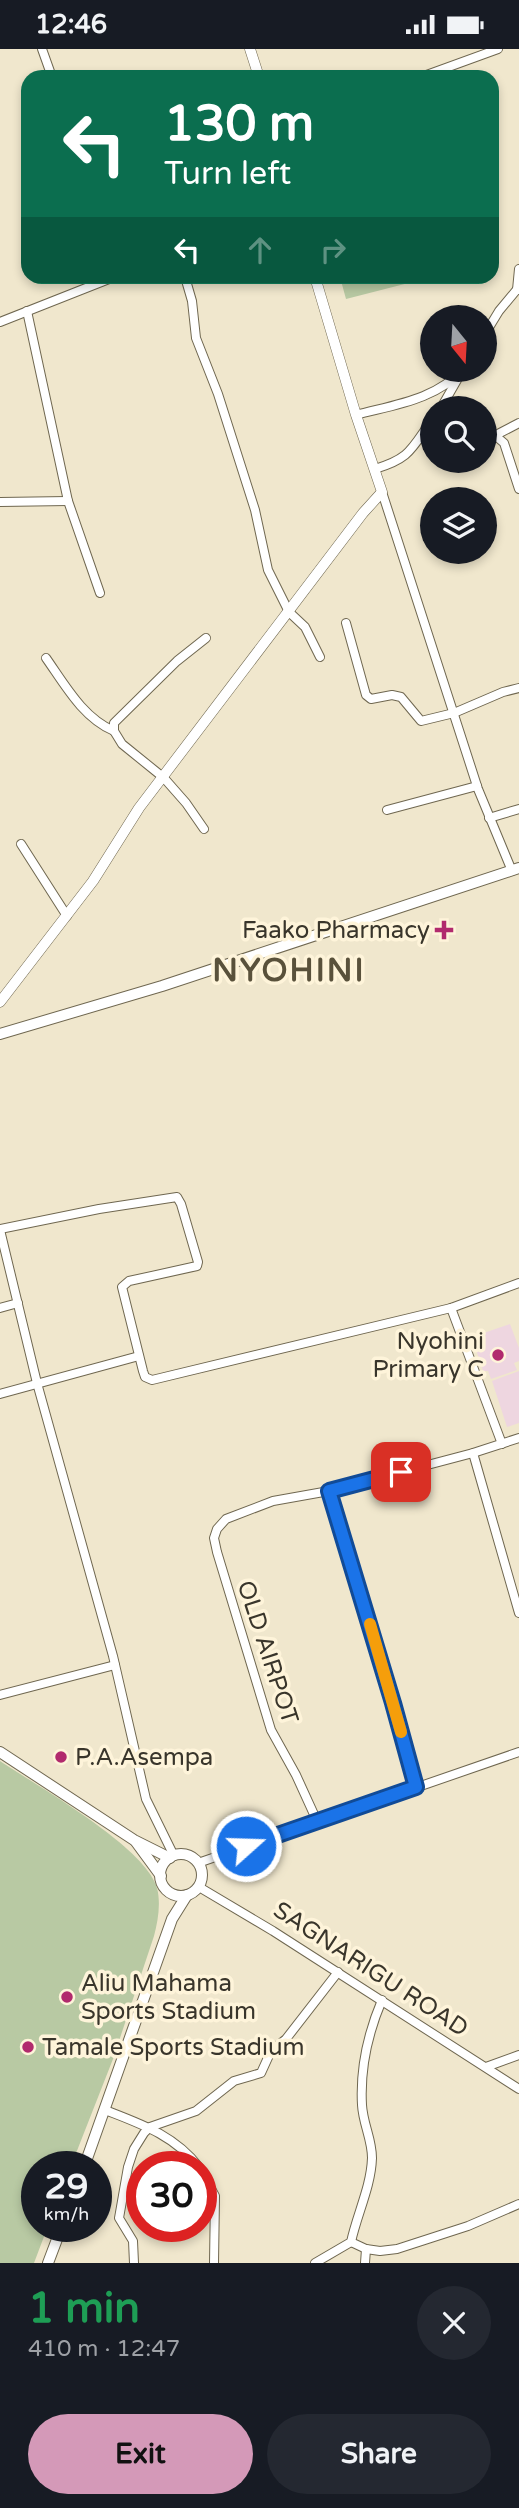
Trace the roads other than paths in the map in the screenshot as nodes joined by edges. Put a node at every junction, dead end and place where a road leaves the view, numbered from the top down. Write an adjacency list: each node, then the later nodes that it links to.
1 (42, 49): 4 (street)
2 (250, 49): 5 (street)
3 (498, 49): 6 (street)
4 (50, 70)
5 (257, 70)
6 (440, 70)
7 (519, 269): 11 (street)
8 (96, 284): 12 (street)
9 (187, 284): 27 (street)
10 (317, 284): 16 (street)
11 (518, 288): 13 (street)
12 (27, 311): 14 (street); 24 (street)
13 (497, 314)
14 (0, 322)
15 (450, 382): 16 (street)
16 (356, 415): 21 (street)
17 (519, 423): 18 (street)
18 (497, 434)
19 (497, 436): 22 (street)
20 (420, 437): 21 (street)
21 (375, 469): 23 (street)
22 (519, 489)
23 (382, 492): 27 (street); 33 (street)
24 (68, 501): 25 (street); 26 (street)
25 (0, 502)
26 (100, 593)
27 (289, 612): 30 (street); 35 (street)
28 (346, 622): 33 (street)
29 (206, 638): 34 (street)
30 (320, 657)
31 (46, 658): 34 (street)
32 (519, 688): 33 (street)
33 (454, 713): 36 (street)
34 (114, 731): 35 (street)
35 (164, 778): 40 (street); 43 (street)
36 (477, 786): 38 (street); 39 (street)
37 (519, 809): 39 (street)
38 (387, 810)
39 (489, 818): 42 (street)
40 (204, 829)
41 (20, 844): 43 (street)
42 (515, 870): 45 (main road)
43 (67, 915): 44 (street)
44 (0, 1002)
45 (0, 1034)
46 (0, 1230): 48 (street); 51 (street)
47 (519, 1283): 50 (street)
48 (18, 1303): 49 (street); 52 (street)
49 (0, 1308)
50 (451, 1308): 51 (street); 55 (street)
51 (139, 1356): 52 (street)
52 (37, 1383): 53 (street); 59 (street)
53 (0, 1394)
54 (519, 1438): 55 (street)
55 (502, 1444): 56 (street)
56 (473, 1453): 57 (street); 58 (street)
57 (329, 1491): 63 (street); 64 (street, OLD AIRPOT)
58 (519, 1613)
59 (115, 1665): 60 (street); 66 (street)
60 (0, 1695)
61 (0, 1752): 65 (main road)
62 (519, 1752): 63 (street)
63 (416, 1787): 64 (street)
64 (317, 1821): 67 (street)
65 (134, 1840): 66 (main road); 68 (main road)
66 (172, 1857): 67 (main road); 68 (main road)
67 (198, 1863): 69 (main road)
68 (161, 1876): 70 (main road)
69 (199, 1887): 71 (main road); 73 (street, SAGNARIGU ROAD)
70 (166, 1890): 71 (main road); 72 (main road)
71 (187, 1895): 72 (main road)
72 (172, 1919): 78 (main road)
73 (338, 1972): 74 (street, SAGNARIGU ROAD); 79 (street)
74 (382, 2000): 76 (street, SAGNARIGU ROAD); 85 (street)
75 (519, 2055): 76 (street)
76 (486, 2067): 77 (street, SAGNARIGU ROAD)
77 (519, 2089)
78 (105, 2110): 79 (street); 80 (main road)
79 (150, 2127): 81 (street); 88 (street)
80 (90, 2151)
81 (184, 2151)
82 (519, 2204): 86 (street)
83 (56, 2242): 87 (main road)
84 (214, 2242): 89 (street)
85 (351, 2242): 86 (street); 90 (street)
86 (366, 2249): 91 (street)
87 (48, 2263)
88 (134, 2263)
89 (214, 2263)
90 (315, 2263)
91 (365, 2263)

